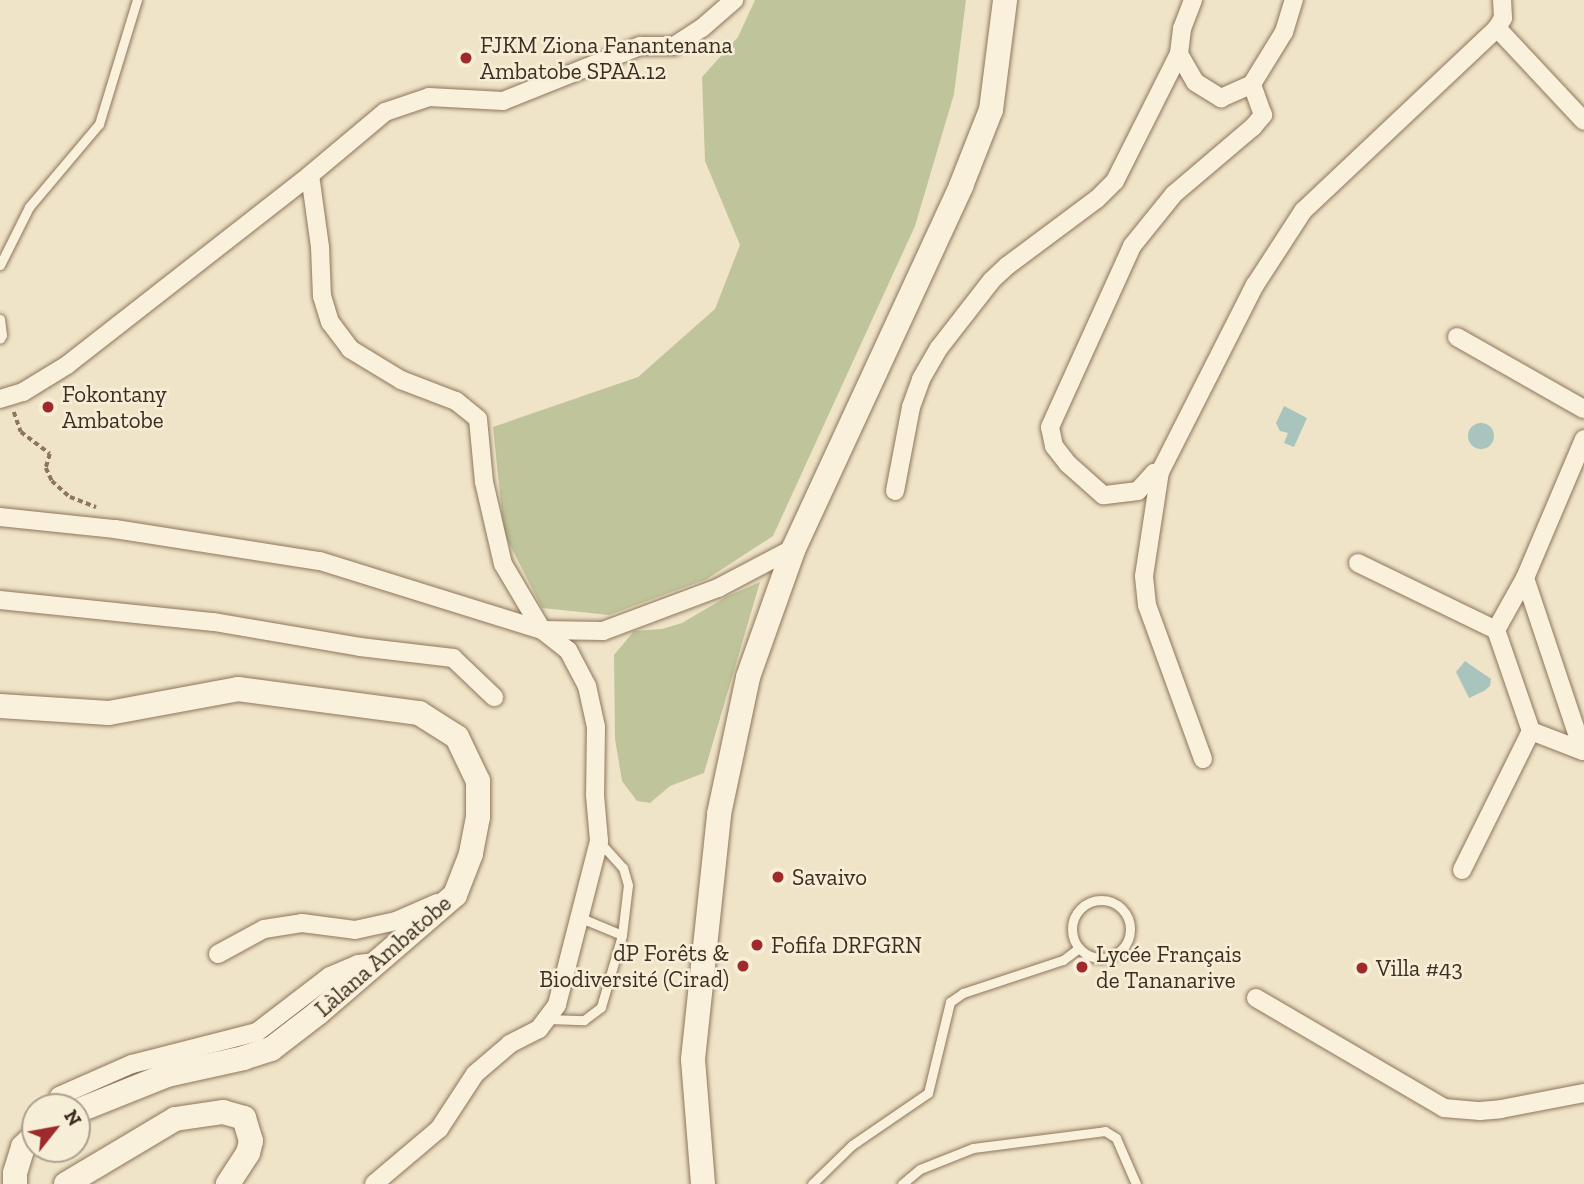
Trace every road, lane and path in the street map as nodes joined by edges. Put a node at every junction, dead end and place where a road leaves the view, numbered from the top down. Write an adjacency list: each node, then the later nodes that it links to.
1 (137, 0): 12 (lane)
2 (734, 0): 11 (street)
3 (1005, 0): 23 (street)
4 (1193, 0): 8 (street)
5 (1294, 0): 9 (street)
6 (1502, 0): 7 (street)
7 (1497, 28): 10 (street); 19 (street)
8 (1179, 54): 9 (street); 20 (street)
9 (1252, 84): 19 (street)
10 (1584, 121)
11 (310, 175): 16 (street); 27 (street)
12 (0, 265)
13 (0, 319): 15 (lane)
14 (1457, 337): 17 (street)
15 (0, 340)
16 (6, 403): 21 (path)
17 (1584, 409)
18 (1584, 439): 25 (street)
19 (1160, 472): 33 (street)
20 (895, 491)
21 (101, 509)
22 (0, 517): 27 (street)
23 (794, 548): 27 (street); 50 (street)
24 (1358, 563): 28 (street)
25 (1525, 578): 28 (street); 32 (street)
26 (0, 600): 29 (street)
27 (542, 630): 34 (street)
28 (1496, 630): 31 (street)
29 (494, 697)
30 (0, 706): 36 (street, Làlana Ambatobe)
31 (1531, 731): 32 (street); 35 (street)
32 (1583, 752)
33 (1203, 759)
34 (599, 841): 37 (street); 38 (lane)
35 (1462, 870)
36 (455, 895): 40 (street); 44 (street, Làlana Ambatobe)
37 (581, 918): 38 (lane); 42 (street)
38 (622, 935): 42 (lane)
39 (1079, 948): 39 (lane); 51 (lane)
40 (218, 954)
41 (1256, 998): 43 (street)
42 (548, 1019): 49 (street)
43 (1584, 1093)
44 (91, 1096)
45 (21, 1154): 46 (street)
46 (15, 1184)
47 (66, 1184): 48 (street)
48 (228, 1184)
49 (374, 1184)
50 (703, 1184)
51 (812, 1184)
52 (902, 1184): 53 (lane)
53 (1136, 1184)

